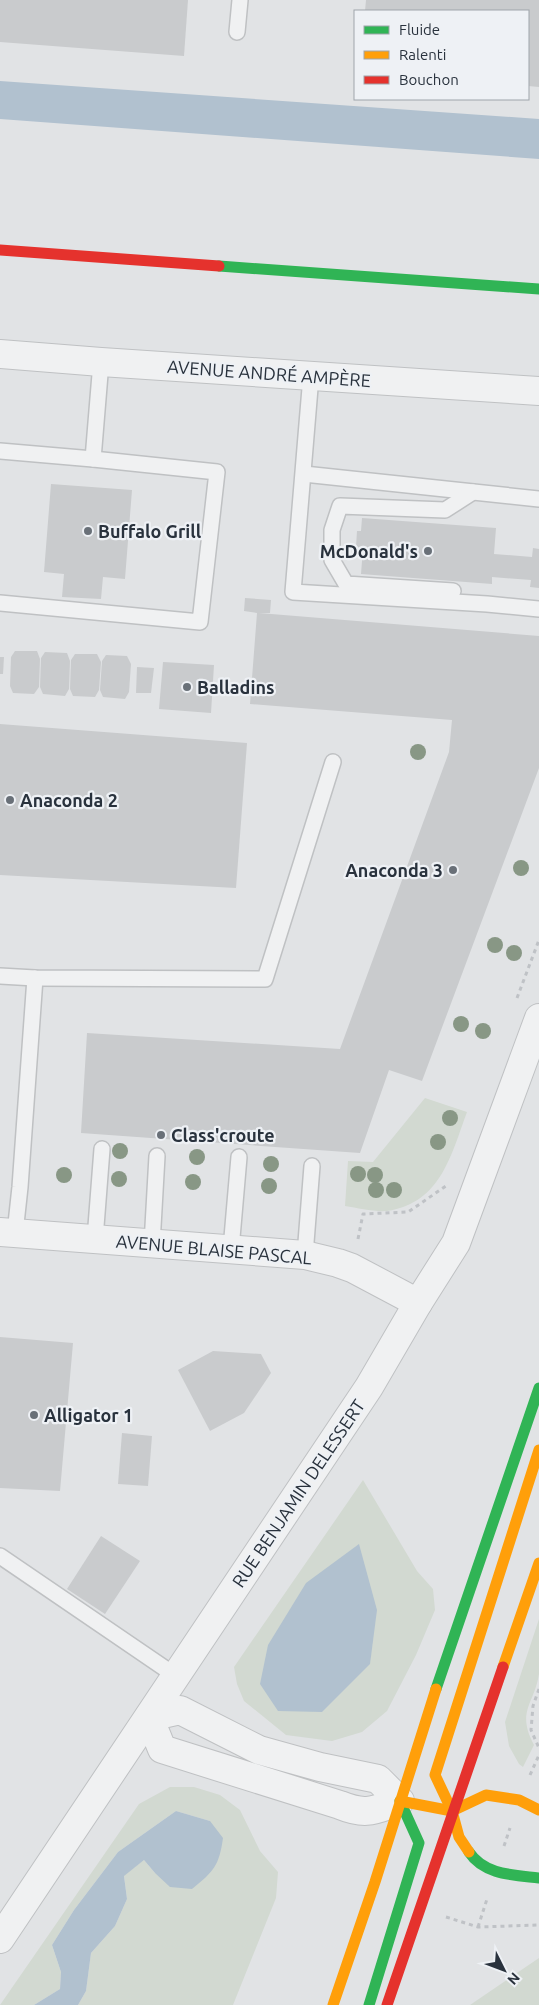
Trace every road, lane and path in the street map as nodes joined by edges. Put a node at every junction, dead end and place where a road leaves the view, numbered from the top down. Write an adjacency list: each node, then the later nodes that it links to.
1 (240, 0): 2 (lane)
2 (237, 32)
3 (0, 250): 4 (main road)
4 (539, 289)
5 (0, 354): 6 (street, AVENUE ANDRÉ AMPÈRE)
6 (101, 362): 7 (street, AVENUE ANDRÉ AMPÈRE); 10 (lane)
7 (311, 376): 8 (street, AVENUE ANDRÉ AMPÈRE); 11 (lane)
8 (539, 391)
9 (0, 451): 10 (lane)
10 (93, 459): 14 (lane)
11 (304, 474): 12 (lane); 15 (lane)
12 (473, 492): 13 (lane); 15 (lane)
13 (539, 499)
14 (0, 603)
15 (488, 604): 16 (lane)
16 (539, 609)
17 (333, 762): 20 (lane)
18 (539, 940): 21 (path)
19 (0, 976): 20 (lane)
20 (35, 978): 29 (lane)
21 (516, 1002)
22 (539, 1018): 34 (street, RUE BENJAMIN DELESSERT)
23 (102, 1148): 30 (lane)
24 (157, 1156): 31 (lane)
25 (239, 1157): 32 (lane)
26 (312, 1166): 33 (lane)
27 (450, 1177): 28 (path)
28 (363, 1214)
29 (8, 1233): 30 (street, AVENUE BLAISE PASCAL)
30 (95, 1239): 31 (street, AVENUE BLAISE PASCAL)
31 (152, 1244): 32 (street, AVENUE BLAISE PASCAL)
32 (231, 1249): 33 (street, AVENUE BLAISE PASCAL)
33 (305, 1255): 34 (street, AVENUE BLAISE PASCAL)
34 (418, 1303): 39 (street, RUE BENJAMIN DELESSERT)
35 (539, 1388): 45 (main road)
36 (539, 1450): 47 (main road)
37 (0, 1556): 39 (lane)
38 (539, 1564): 47 (main road)
39 (176, 1676): 41 (street, RUE BENJAMIN DELESSERT)
40 (539, 1689): 42 (path)
41 (149, 1717): 45 (street); 45 (street); 53 (street, RUE BENJAMIN DELESSERT)
42 (539, 1748)
43 (539, 1755): 44 (path)
44 (519, 1800): 46 (main road); 47 (main road); 48 (path)
45 (400, 1801): 47 (main road); 54 (main road); 55 (main road)
46 (539, 1810)
47 (452, 1811): 48 (main road); 50 (main road)
48 (495, 1872): 49 (main road); 52 (path)
49 (539, 1878)
50 (419, 1908): 52 (path); 56 (main road)
51 (539, 1925): 52 (path)
52 (478, 1927)
53 (1, 1935)
54 (333, 2005)
55 (369, 2005)
56 (387, 2005)

